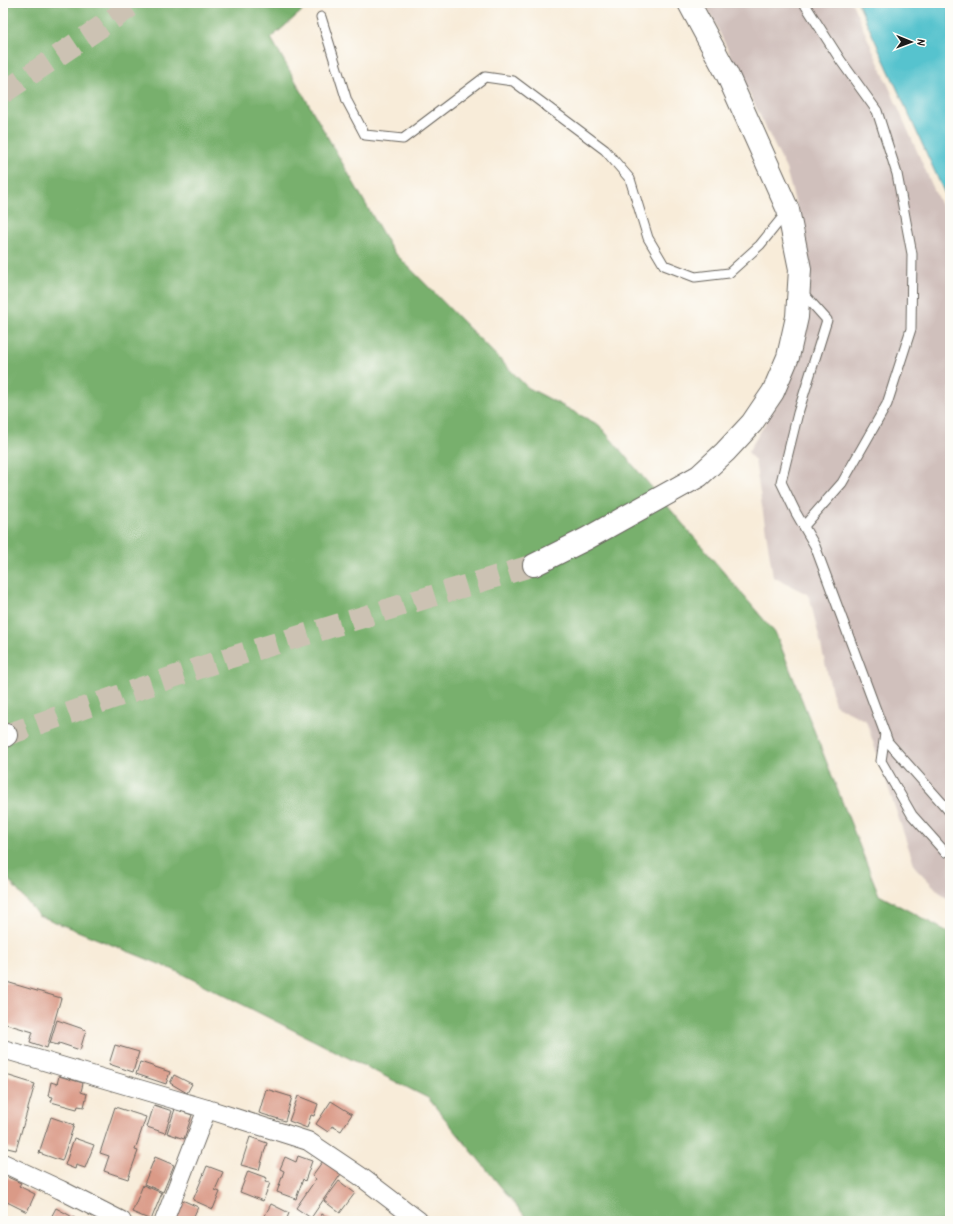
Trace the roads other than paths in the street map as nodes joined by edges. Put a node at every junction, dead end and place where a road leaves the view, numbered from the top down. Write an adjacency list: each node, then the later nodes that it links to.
1 (689, 3): 4 (street)
2 (804, 3): 6 (lane)
3 (321, 17): 4 (lane)
4 (788, 210): 5 (street)
5 (798, 289): 6 (lane); 7 (street)
6 (804, 526): 8 (lane)
7 (534, 565)
8 (885, 734): 9 (lane); 10 (lane)
9 (950, 812)
10 (945, 852)
11 (3, 1049): 12 (street)
12 (207, 1109): 15 (street); 16 (street)
13 (3, 1163): 14 (street)
14 (122, 1221)
15 (164, 1221)
16 (419, 1221)

